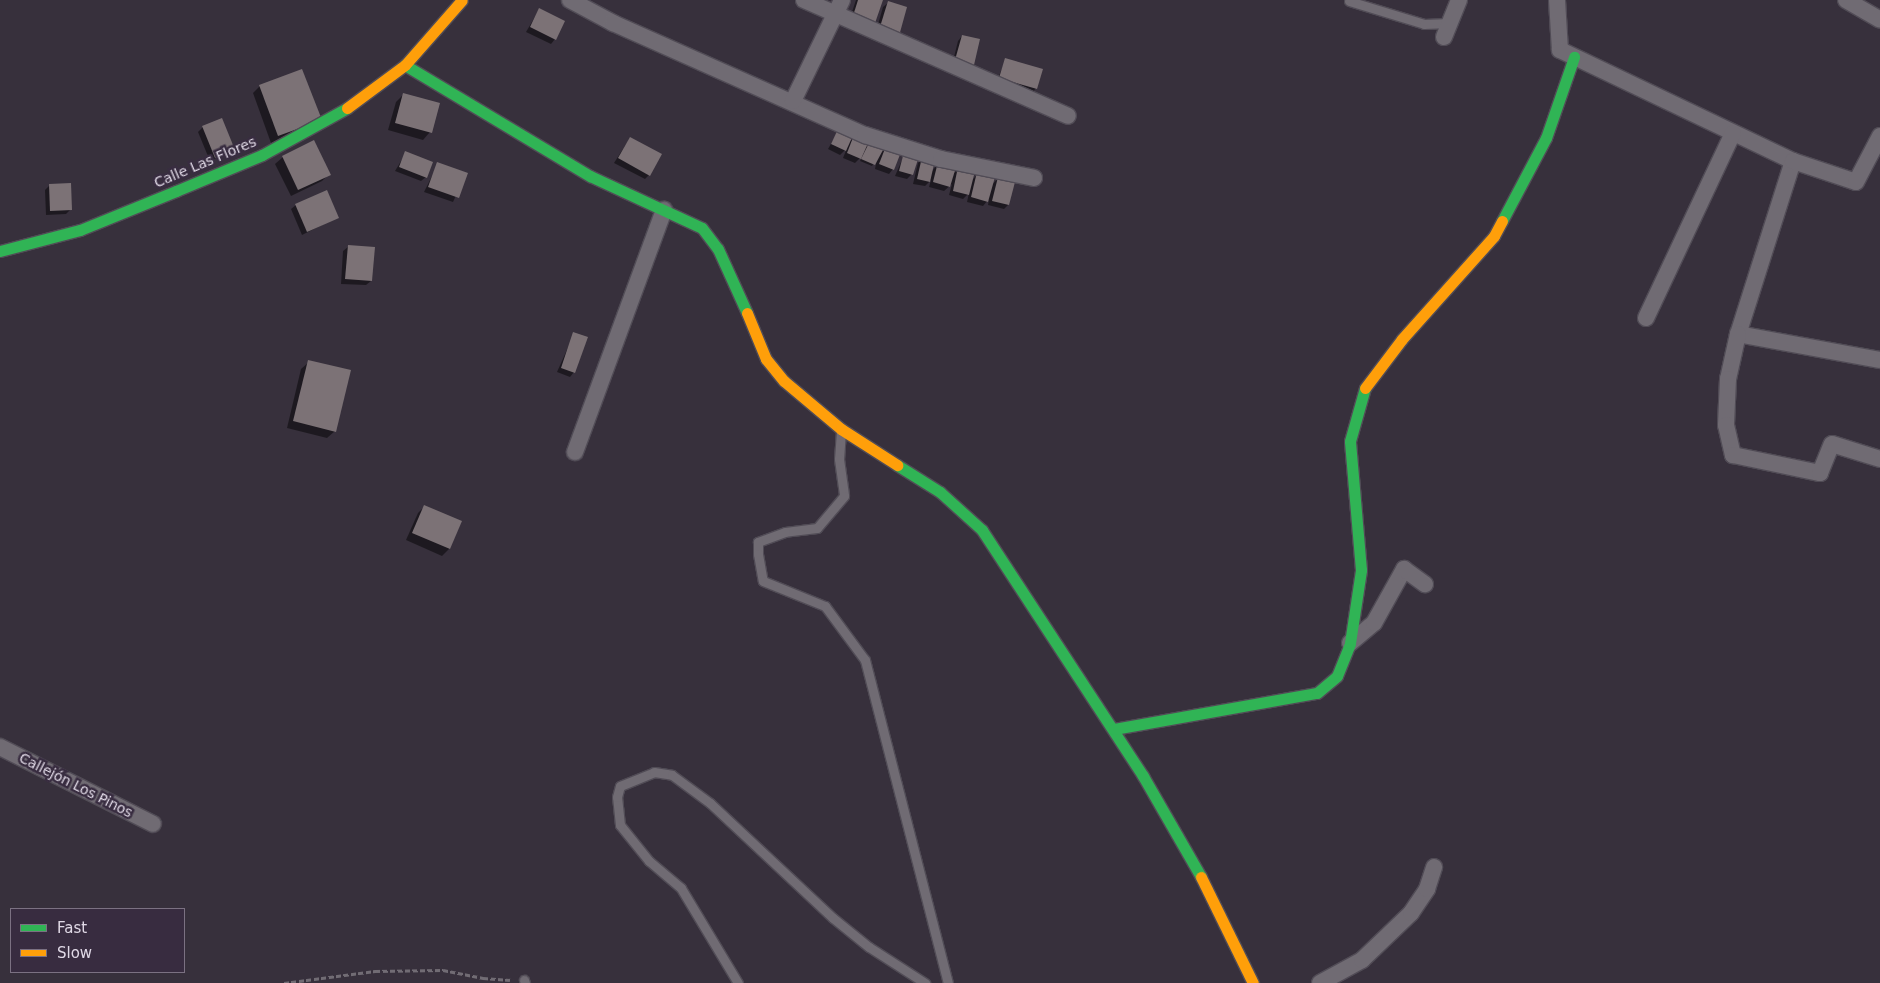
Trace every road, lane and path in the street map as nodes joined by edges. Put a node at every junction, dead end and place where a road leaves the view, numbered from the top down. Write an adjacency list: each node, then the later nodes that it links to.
1 (462, 0): 12 (street, Calle Las Flores)
2 (570, 0): 13 (street)
3 (804, 0): 8 (street)
4 (1459, 0): 10 (street)
5 (1557, 0): 11 (street)
6 (1846, 0): 9 (street)
7 (1348, 1): 10 (lane)
8 (839, 7): 13 (street); 14 (street)
9 (1880, 20)
10 (1447, 30)
11 (1574, 57): 15 (street); 28 (street)
12 (405, 64): 19 (street); 20 (street, Calle Las Flores)
13 (793, 101): 18 (street)
14 (1068, 116)
15 (1733, 133): 17 (street); 21 (street)
16 (1880, 136): 17 (street)
17 (1793, 162): 22 (street)
18 (1034, 178)
19 (664, 210): 24 (street); 25 (street)
20 (0, 251)
21 (1646, 318)
22 (1738, 334): 23 (street); 26 (street)
23 (1880, 360)
24 (841, 428): 29 (street); 37 (lane)
25 (575, 452)
26 (1880, 459)
27 (1425, 584): 28 (street)
28 (1350, 643): 29 (street)
29 (1114, 728): 38 (street)
30 (0, 746): 31 (street, Callejón Los Pinos)
31 (153, 824)
32 (1434, 867): 39 (street)
33 (524, 982): 34 (path)
34 (284, 983)
35 (738, 983): 36 (lane)
36 (925, 983)
37 (948, 983)
38 (1252, 983)
39 (1320, 983)

